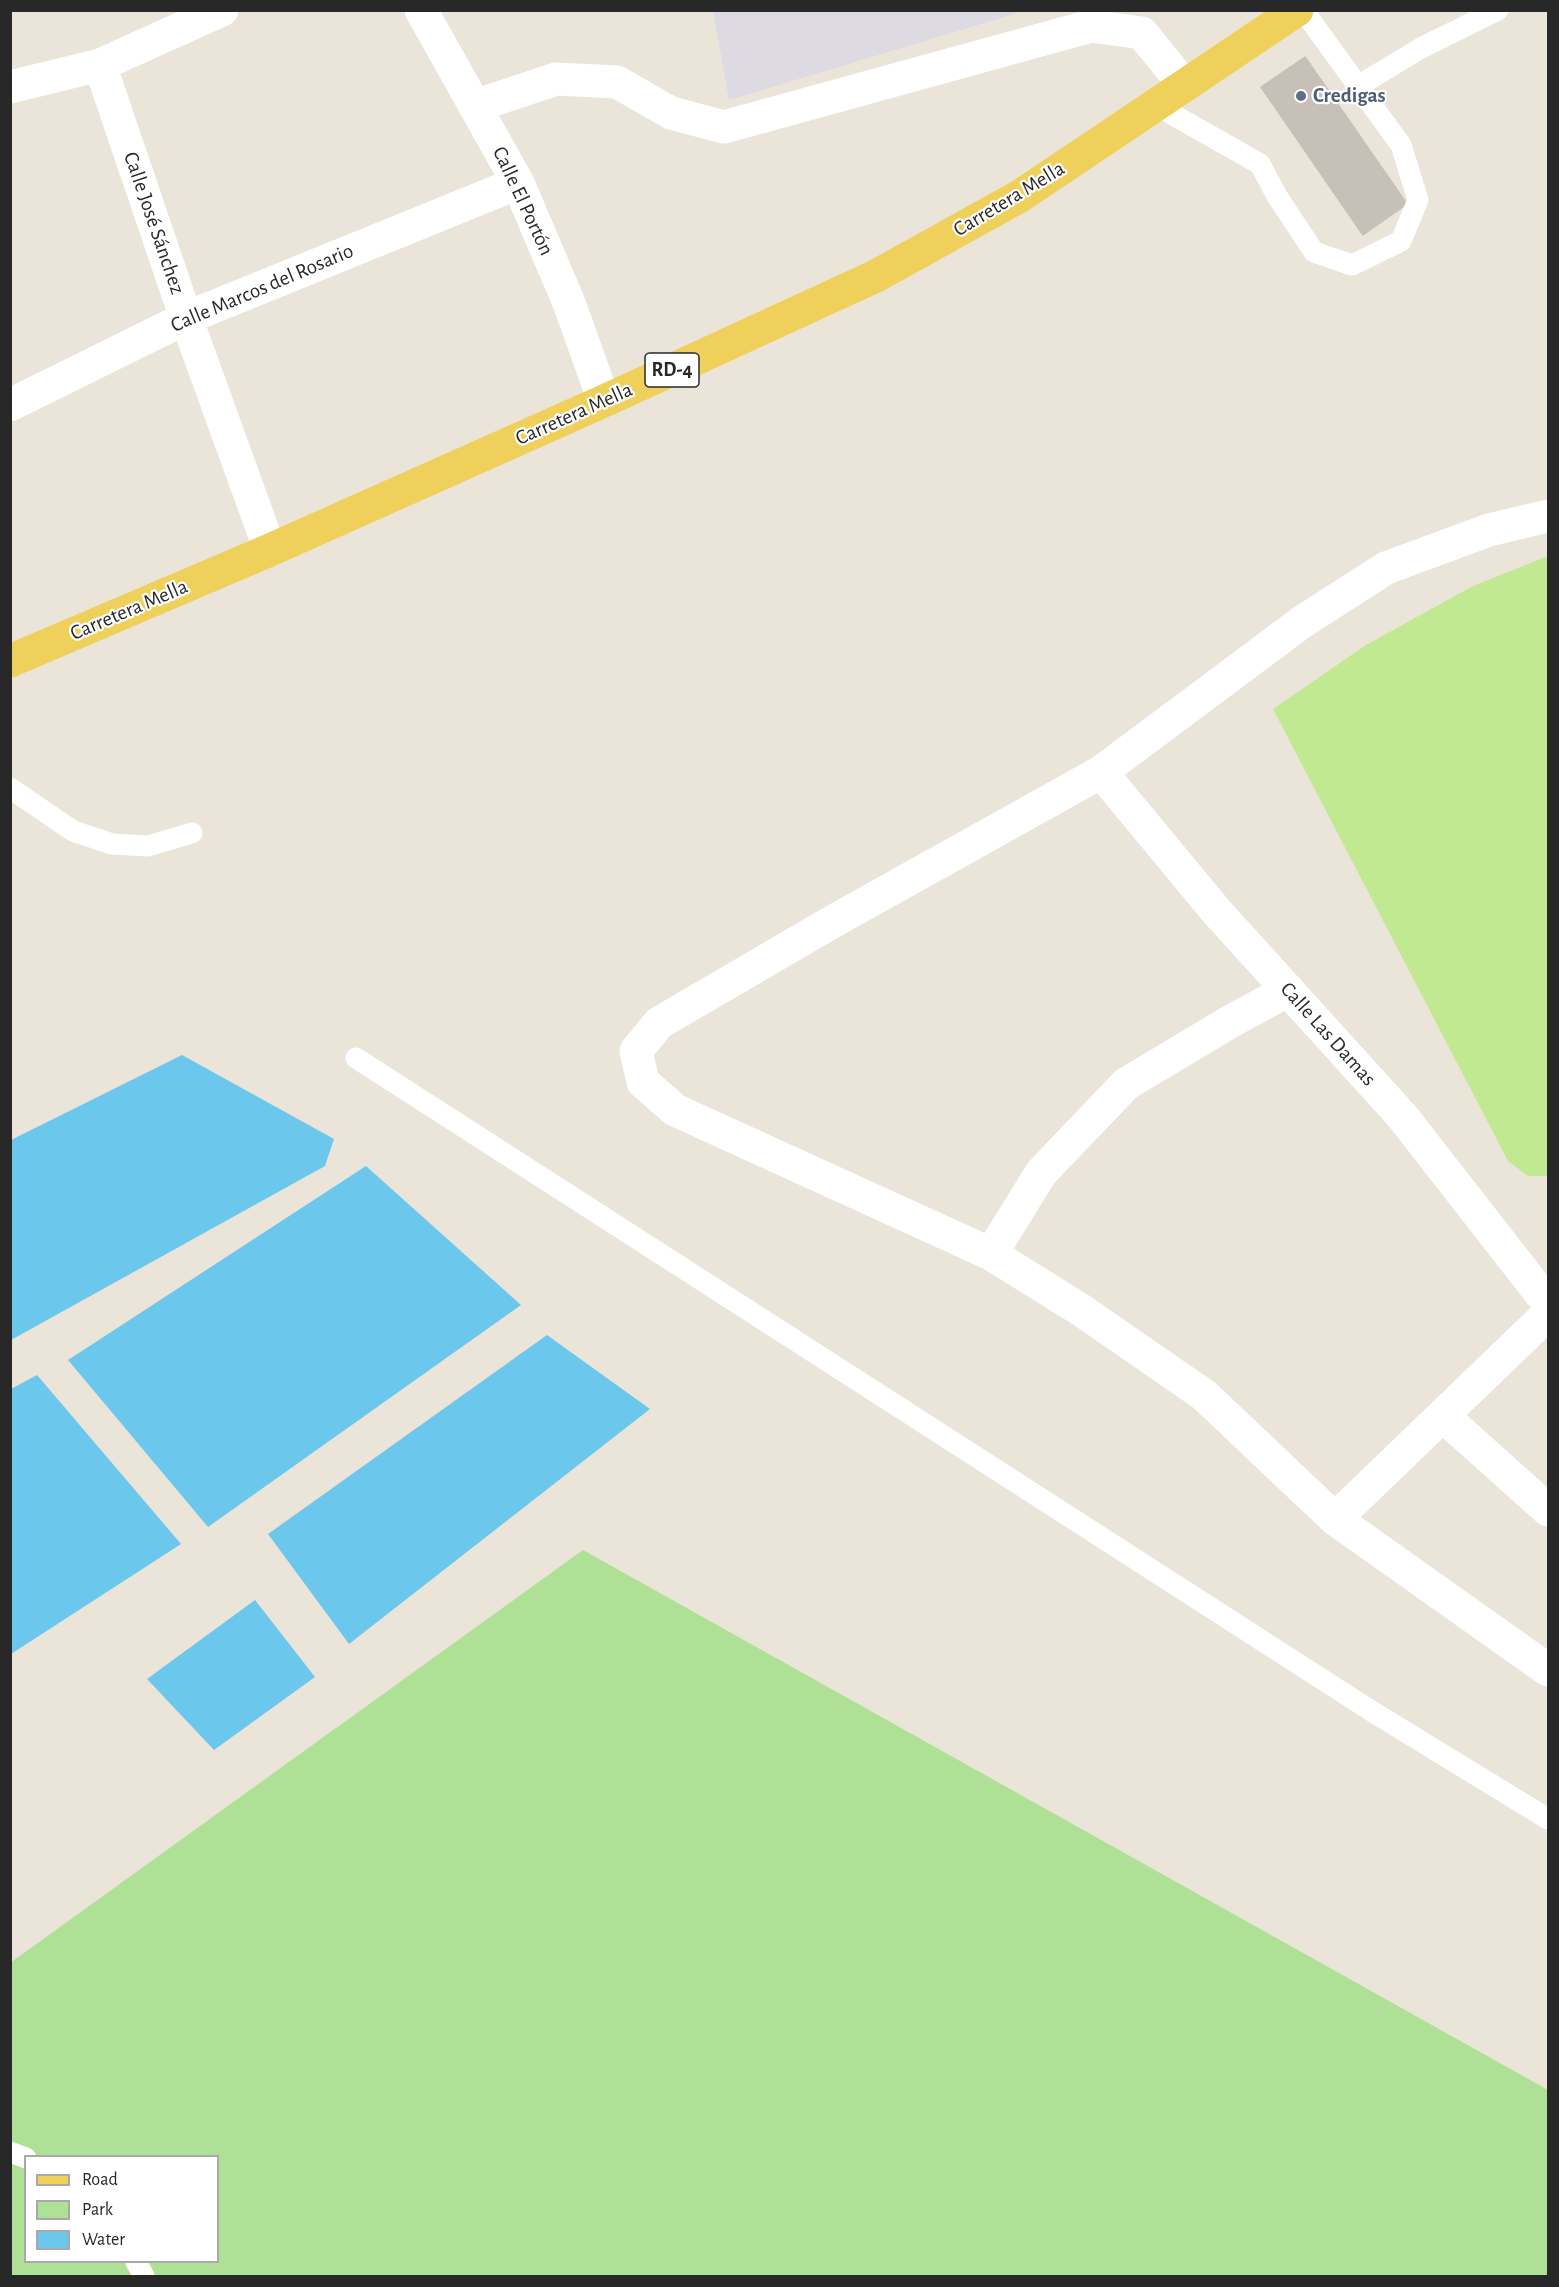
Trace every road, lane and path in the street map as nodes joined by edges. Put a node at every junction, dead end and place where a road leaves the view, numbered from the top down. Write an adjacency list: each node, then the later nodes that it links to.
1 (222, 10): 6 (street)
2 (421, 10): 11 (street, Calle El Portón)
3 (1297, 10): 7 (main road, Carretera Mella / RD-4)
4 (1303, 10): 8 (lane)
5 (1498, 10): 8 (lane)
6 (100, 64): 9 (street); 13 (street, Calle José Sánchez)
7 (1185, 85): 10 (main road, Carretera Mella / RD-4); 11 (street)
8 (1358, 86): 10 (lane)
9 (10, 87)
10 (1156, 105): 14 (main road, Carretera Mella / RD-4)
11 (475, 106): 12 (street, Calle El Portón)
12 (518, 183): 13 (street, Calle Marcos del Rosario); 14 (street, Calle El Portón)
13 (186, 318): 15 (street, Calle Marcos del Rosario); 17 (street, Calle José Sánchez)
14 (604, 401): 17 (main road, Carretera Mella / RD-4)
15 (10, 405)
16 (1548, 516): 19 (street)
17 (270, 550): 18 (main road, Carretera Mella / RD-4)
18 (10, 661)
19 (1101, 772): 22 (street, Calle Las Damas); 24 (street)
20 (10, 788): 21 (lane)
21 (192, 833)
22 (1288, 990): 24 (street); 25 (street, Calle Las Damas)
23 (356, 1058): 31 (lane)
24 (991, 1254): 29 (street)
25 (1548, 1302)
26 (1548, 1314): 27 (street)
27 (1443, 1416): 28 (street); 29 (street)
28 (1548, 1510)
29 (1335, 1519): 30 (street)
30 (1548, 1670)
31 (1548, 1819)
32 (137, 2263): 33 (lane)
33 (144, 2277)

